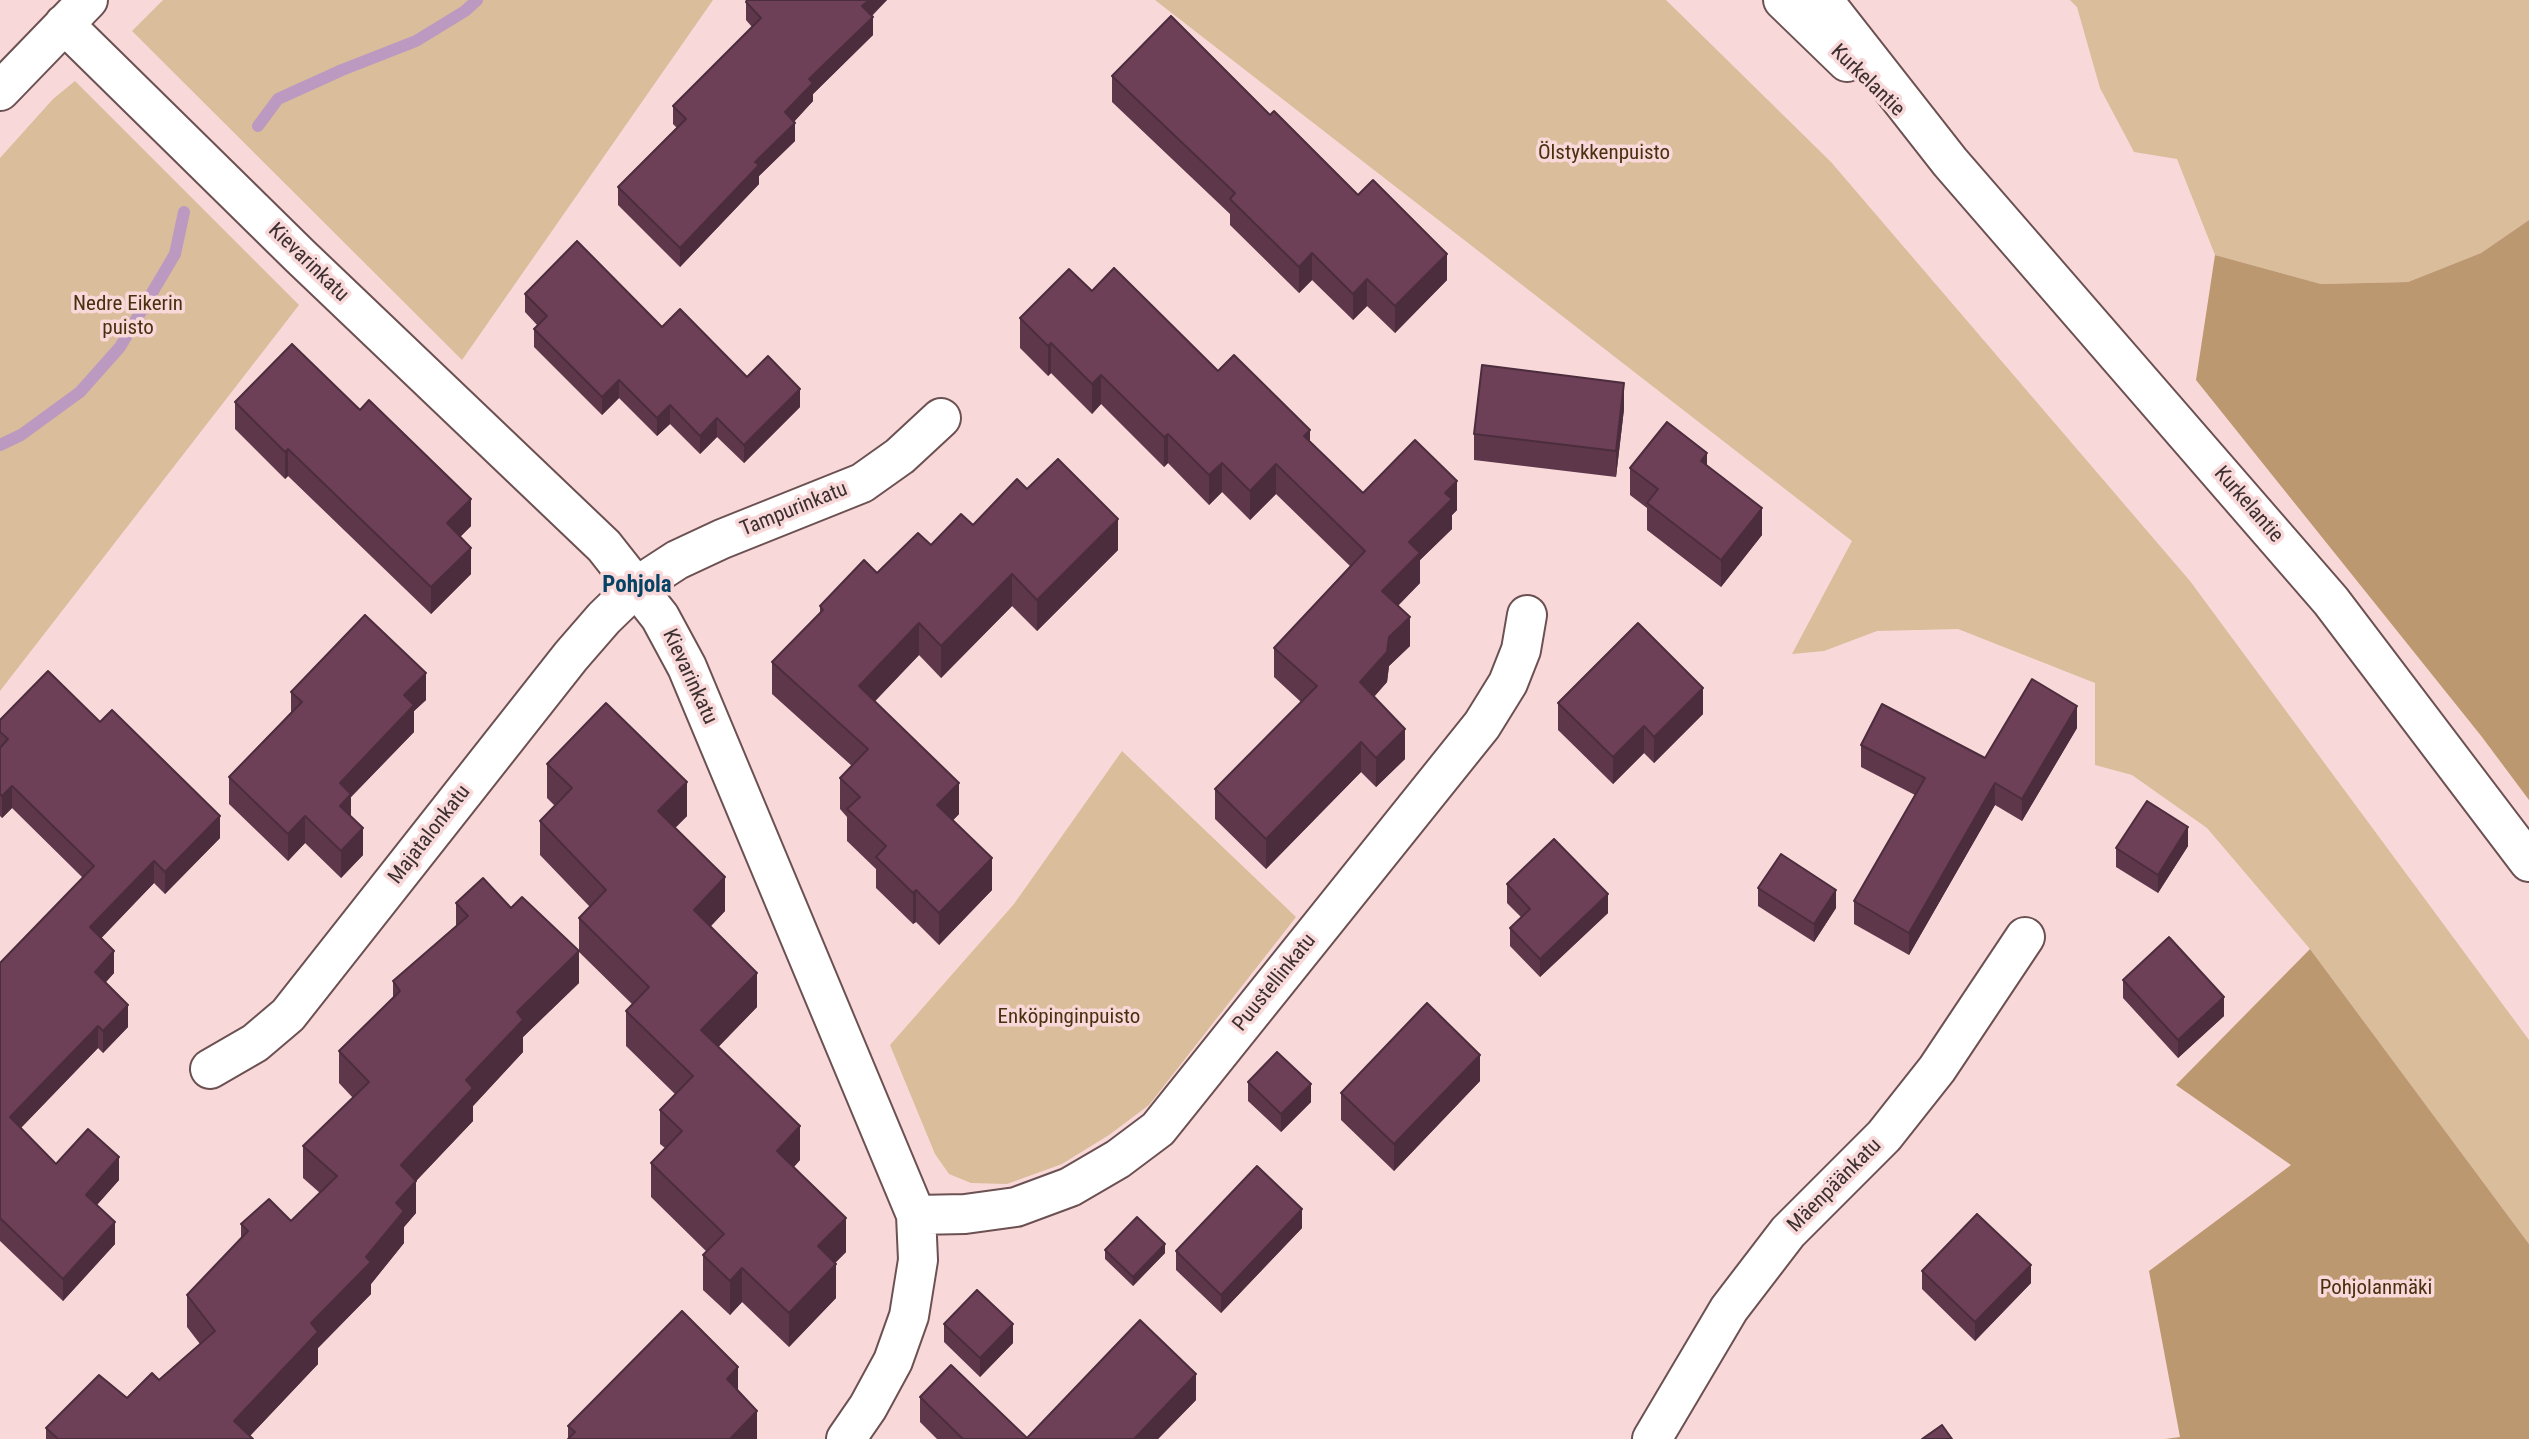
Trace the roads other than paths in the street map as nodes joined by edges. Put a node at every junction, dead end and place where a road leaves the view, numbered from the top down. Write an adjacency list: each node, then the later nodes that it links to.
1 (1783, 0): 5 (street, Kurkelantie)
2 (1823, 0): 5 (street, Kurkelantie)
3 (76, 12): 4 (street); 7 (street, Kievarinkatu)
4 (0, 91)
5 (1950, 162): 9 (street, Kurkelantie)
6 (941, 418): 7 (street, Tampurinkatu)
7 (637, 586): 11 (street, Majatalonkatu); 12 (street, Kievarinkatu)
8 (1527, 615): 12 (street, Puustellinkatu)
9 (2529, 862)
10 (2025, 937): 14 (street, Mäenpäänkatu)
11 (210, 1069)
12 (916, 1215): 13 (street, Kievarinkatu)
13 (846, 1439)
14 (1652, 1439)

